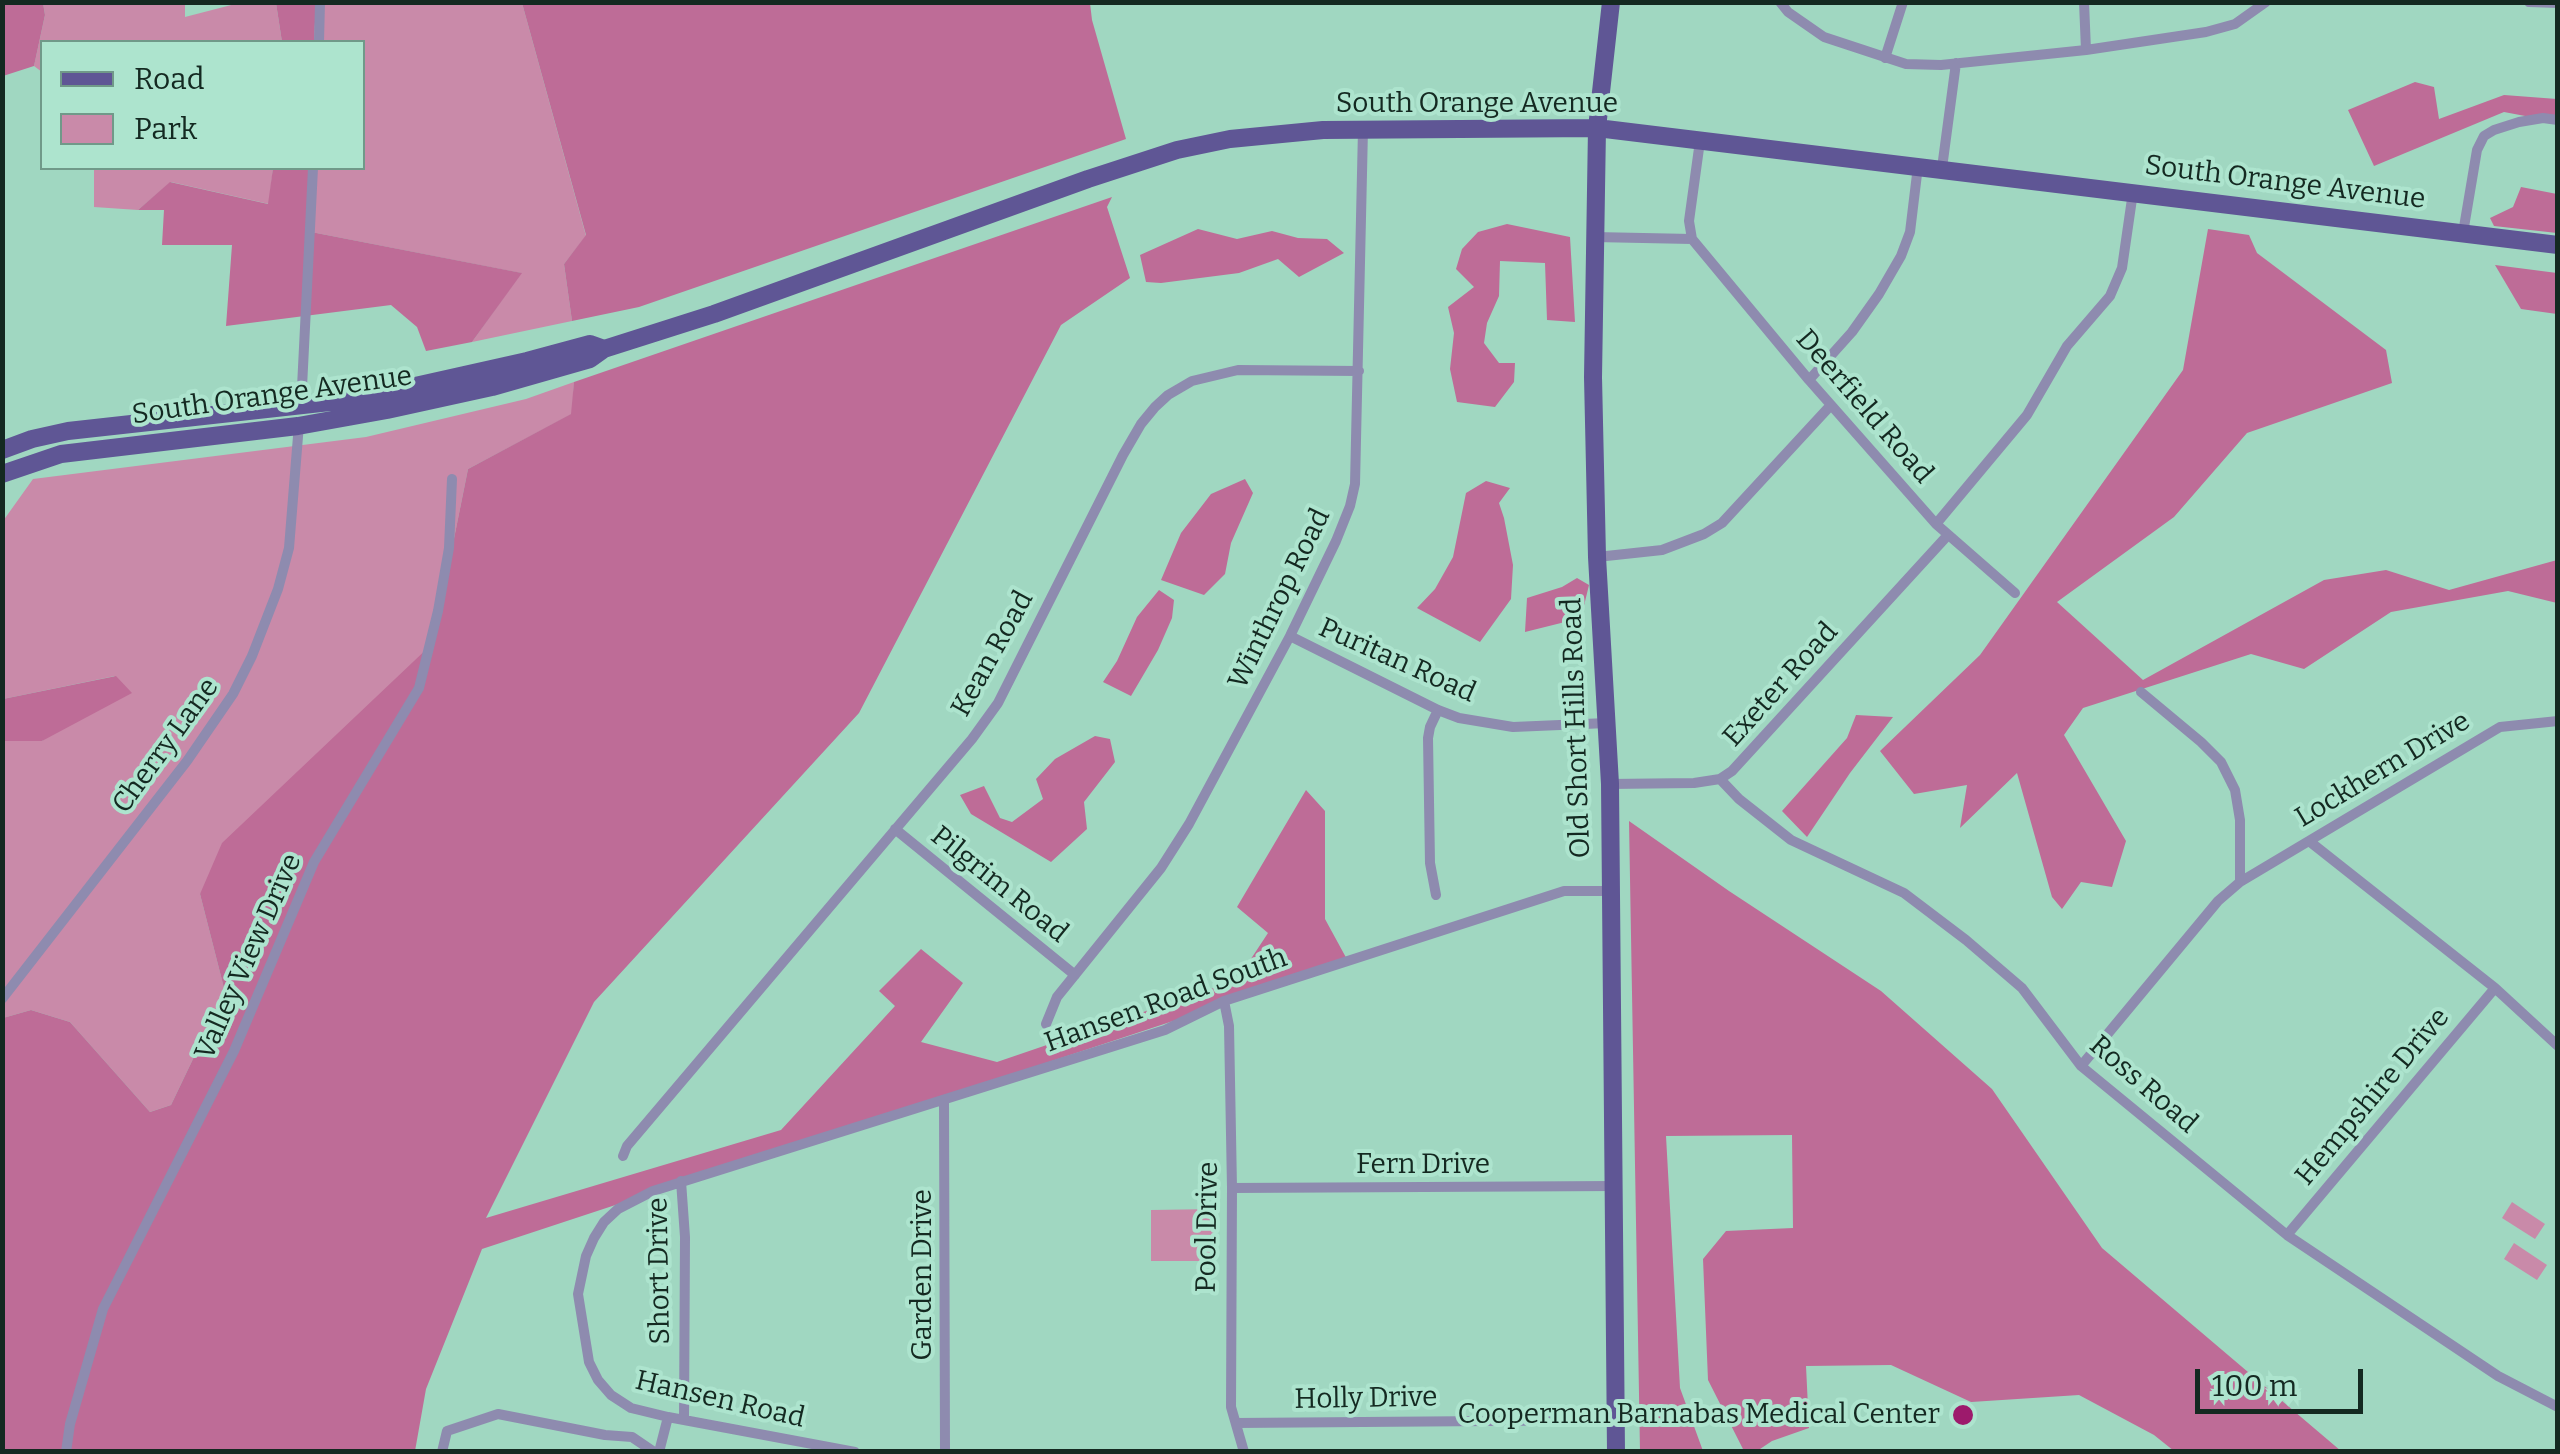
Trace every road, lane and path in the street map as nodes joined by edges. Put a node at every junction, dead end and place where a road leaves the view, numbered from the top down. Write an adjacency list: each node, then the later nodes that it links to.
1 (320, 2): 9 (street)
2 (1610, 2): 14 (main road, Old Short Hills Road)
3 (1780, 2): 11 (street)
4 (1903, 2): 11 (street)
5 (2084, 2): 10 (street)
6 (2266, 2): 10 (street)
7 (2529, 2): 8 (street)
8 (2558, 4)
9 (319, 40)
10 (2086, 50): 12 (street)
11 (1885, 58): 12 (street)
12 (1956, 63): 18 (street)
13 (2558, 120): 21 (street)
14 (1597, 128): 15 (main road, South Orange Avenue); 16 (main road, South Orange Avenue); 22 (main road, Old Short Hills Road)
15 (1363, 129): 25 (main road, South Orange Avenue); 26 (street, Winthrop Road)
16 (1700, 141): 17 (main road, South Orange Avenue); 23 (street)
17 (1918, 166): 18 (main road, South Orange Avenue); 27 (street)
18 (1942, 168): 20 (main road, South Orange Avenue)
19 (312, 170): 28 (street, Cherry Lane)
20 (2133, 192): 21 (main road, South Orange Avenue); 34 (street)
21 (2463, 233): 24 (main road, South Orange Avenue)
22 (1594, 237): 23 (street); 36 (main road, Old Short Hills Road)
23 (1692, 238): 27 (street, Deerfield Road)
24 (2558, 245)
25 (604, 349): 28 (main road, South Orange Avenue); 30 (main road, South Orange Avenue)
26 (1359, 371): 38 (street, Winthrop Road); 45 (street, Kean Road)
27 (1809, 380): 29 (street, Deerfield Road)
28 (301, 406): 30 (street, Cherry Lane); 31 (main road, South Orange Avenue)
29 (1830, 406): 34 (street, Deerfield Road); 36 (street)
30 (298, 426): 32 (main road, South Orange Avenue); 52 (street, Cherry Lane)
31 (2, 450)
32 (2, 474)
33 (452, 479): 69 (street, Valley View Drive)
34 (1936, 524): 35 (street, Deerfield Road)
35 (1947, 536): 37 (street, Deerfield Road); 43 (street, Exeter Road)
36 (1597, 558): 42 (main road, Old Short Hills Road)
37 (2015, 593)
38 (1290, 636): 40 (street, Puritan Road); 50 (street, Winthrop Road)
39 (2140, 692): 47 (street)
40 (1438, 710): 42 (street, Puritan Road); 49 (street)
41 (2558, 721): 46 (street, Lockhern Drive)
42 (1607, 723): 44 (main road, Old Short Hills Road)
43 (1720, 779): 44 (street, Exeter Road); 56 (street, Ross Road)
44 (1610, 784): 48 (main road, Old Short Hills Road)
45 (896, 830): 50 (street, Pilgrim Road); 58 (street, Kean Road)
46 (2309, 841): 47 (street, Lockhern Drive); 51 (street)
47 (2240, 882): 56 (street, Lockhern Drive)
48 (1610, 891): 53 (street, Hansen Road South); 60 (main road, Old Short Hills Road)
49 (1436, 895)
50 (1075, 975): 54 (street, Winthrop Road)
51 (2495, 988): 55 (street); 62 (street, Hempshire Drive)
52 (2, 999)
53 (1224, 1001): 57 (street, Hansen Road South); 61 (street, Pool Drive)
54 (1046, 1024)
55 (2558, 1046)
56 (2081, 1066): 62 (street, Ross Road)
57 (944, 1100): 59 (street, Hansen Road South); 73 (street, Garden Drive)
58 (623, 1156)
59 (681, 1181): 64 (street, Hansen Road); 65 (street, Short Drive)
60 (1615, 1186): 61 (street, Fern Drive); 66 (main road, Old Short Hills Road)
61 (1232, 1188): 67 (street, Pool Drive)
62 (2286, 1235): 63 (street, Ross Road)
63 (2558, 1407)
64 (668, 1417): 65 (street, Hansen Road); 71 (street)
65 (684, 1420): 68 (street, Hansen Road)
66 (1616, 1420): 67 (street, Holly Drive); 75 (main road, Old Short Hills Road)
67 (1236, 1423): 74 (street, Pool Drive)
68 (829, 1449): 72 (street, Hansen Road)
69 (66, 1452)
70 (442, 1452): 71 (street)
71 (656, 1452)
72 (855, 1452)
73 (945, 1452)
74 (1244, 1452)
75 (1616, 1452)

